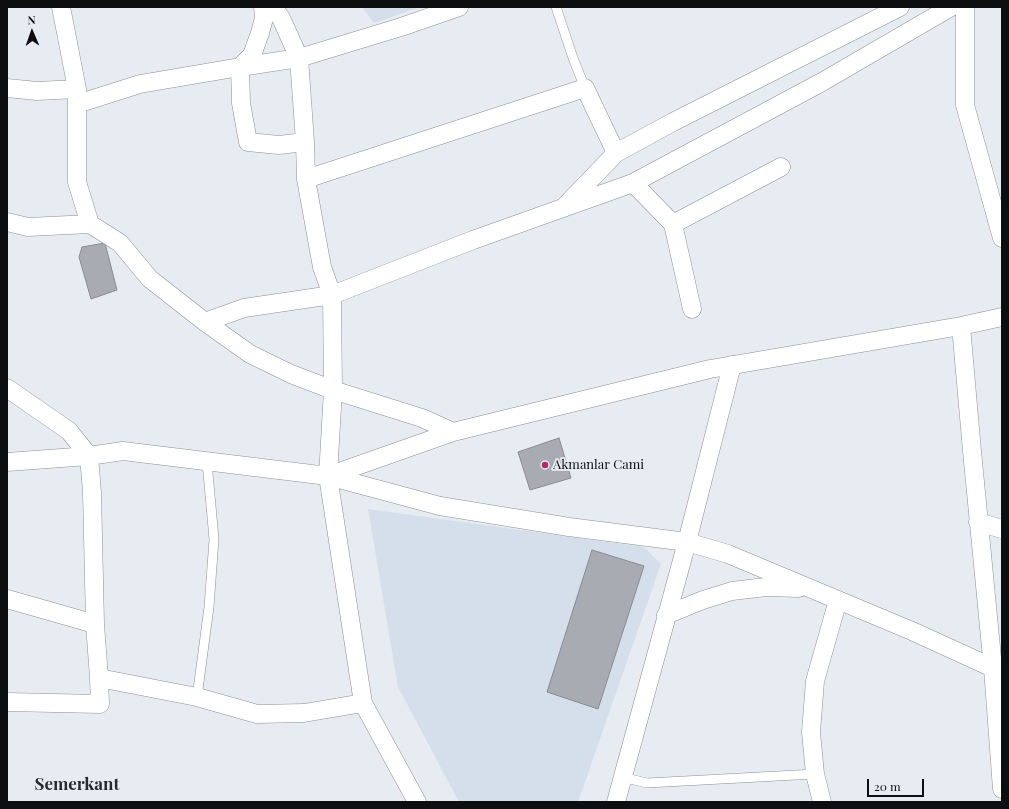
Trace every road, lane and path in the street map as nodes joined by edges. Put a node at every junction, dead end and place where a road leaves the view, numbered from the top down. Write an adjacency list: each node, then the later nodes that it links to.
1 (61, 7): 13 (street)
2 (263, 7): 10 (street)
3 (273, 7): 9 (street)
4 (459, 7): 9 (street)
5 (556, 7): 12 (lane)
6 (900, 7): 15 (street)
7 (951, 7): 18 (street)
8 (966, 7): 23 (street)
9 (299, 58): 10 (street); 14 (street)
10 (240, 67): 13 (street); 14 (street)
11 (7, 88): 13 (street)
12 (585, 88): 15 (street); 17 (street)
13 (77, 97): 21 (street)
14 (306, 142): 17 (street)
15 (616, 153): 19 (street)
16 (781, 166): 22 (street)
17 (306, 179): 24 (street)
18 (633, 183): 19 (street); 22 (street)
19 (563, 208): 24 (street)
20 (7, 222): 21 (street)
21 (90, 224): 27 (street)
22 (673, 224): 25 (street)
23 (1002, 238)
24 (332, 295): 27 (street); 31 (street)
25 (692, 309)
26 (1002, 317): 28 (street)
27 (205, 322): 31 (street)
28 (961, 326): 29 (street); 37 (street)
29 (732, 365): 32 (street); 39 (street)
30 (7, 388): 33 (street)
31 (333, 390): 32 (street); 36 (street)
32 (453, 432): 36 (street)
33 (89, 456): 34 (street); 35 (street); 44 (street)
34 (7, 462)
35 (207, 462): 36 (street); 47 (lane)
36 (328, 476): 39 (street); 49 (street)
37 (978, 522): 38 (street); 45 (street)
38 (1002, 529)
39 (688, 542): 40 (street); 43 (street)
40 (811, 589): 42 (street); 43 (street)
41 (7, 599): 44 (street)
42 (838, 600): 45 (street); 50 (street)
43 (666, 615): 51 (street)
44 (95, 624): 46 (street)
45 (993, 668): 52 (street)
46 (99, 678): 47 (street); 48 (street)
47 (197, 697): 49 (street)
48 (7, 702)
49 (364, 703): 53 (street)
50 (815, 774): 51 (lane); 55 (street)
51 (622, 777): 54 (street)
52 (1002, 789)
53 (417, 802)
54 (616, 802)
55 (822, 802)

